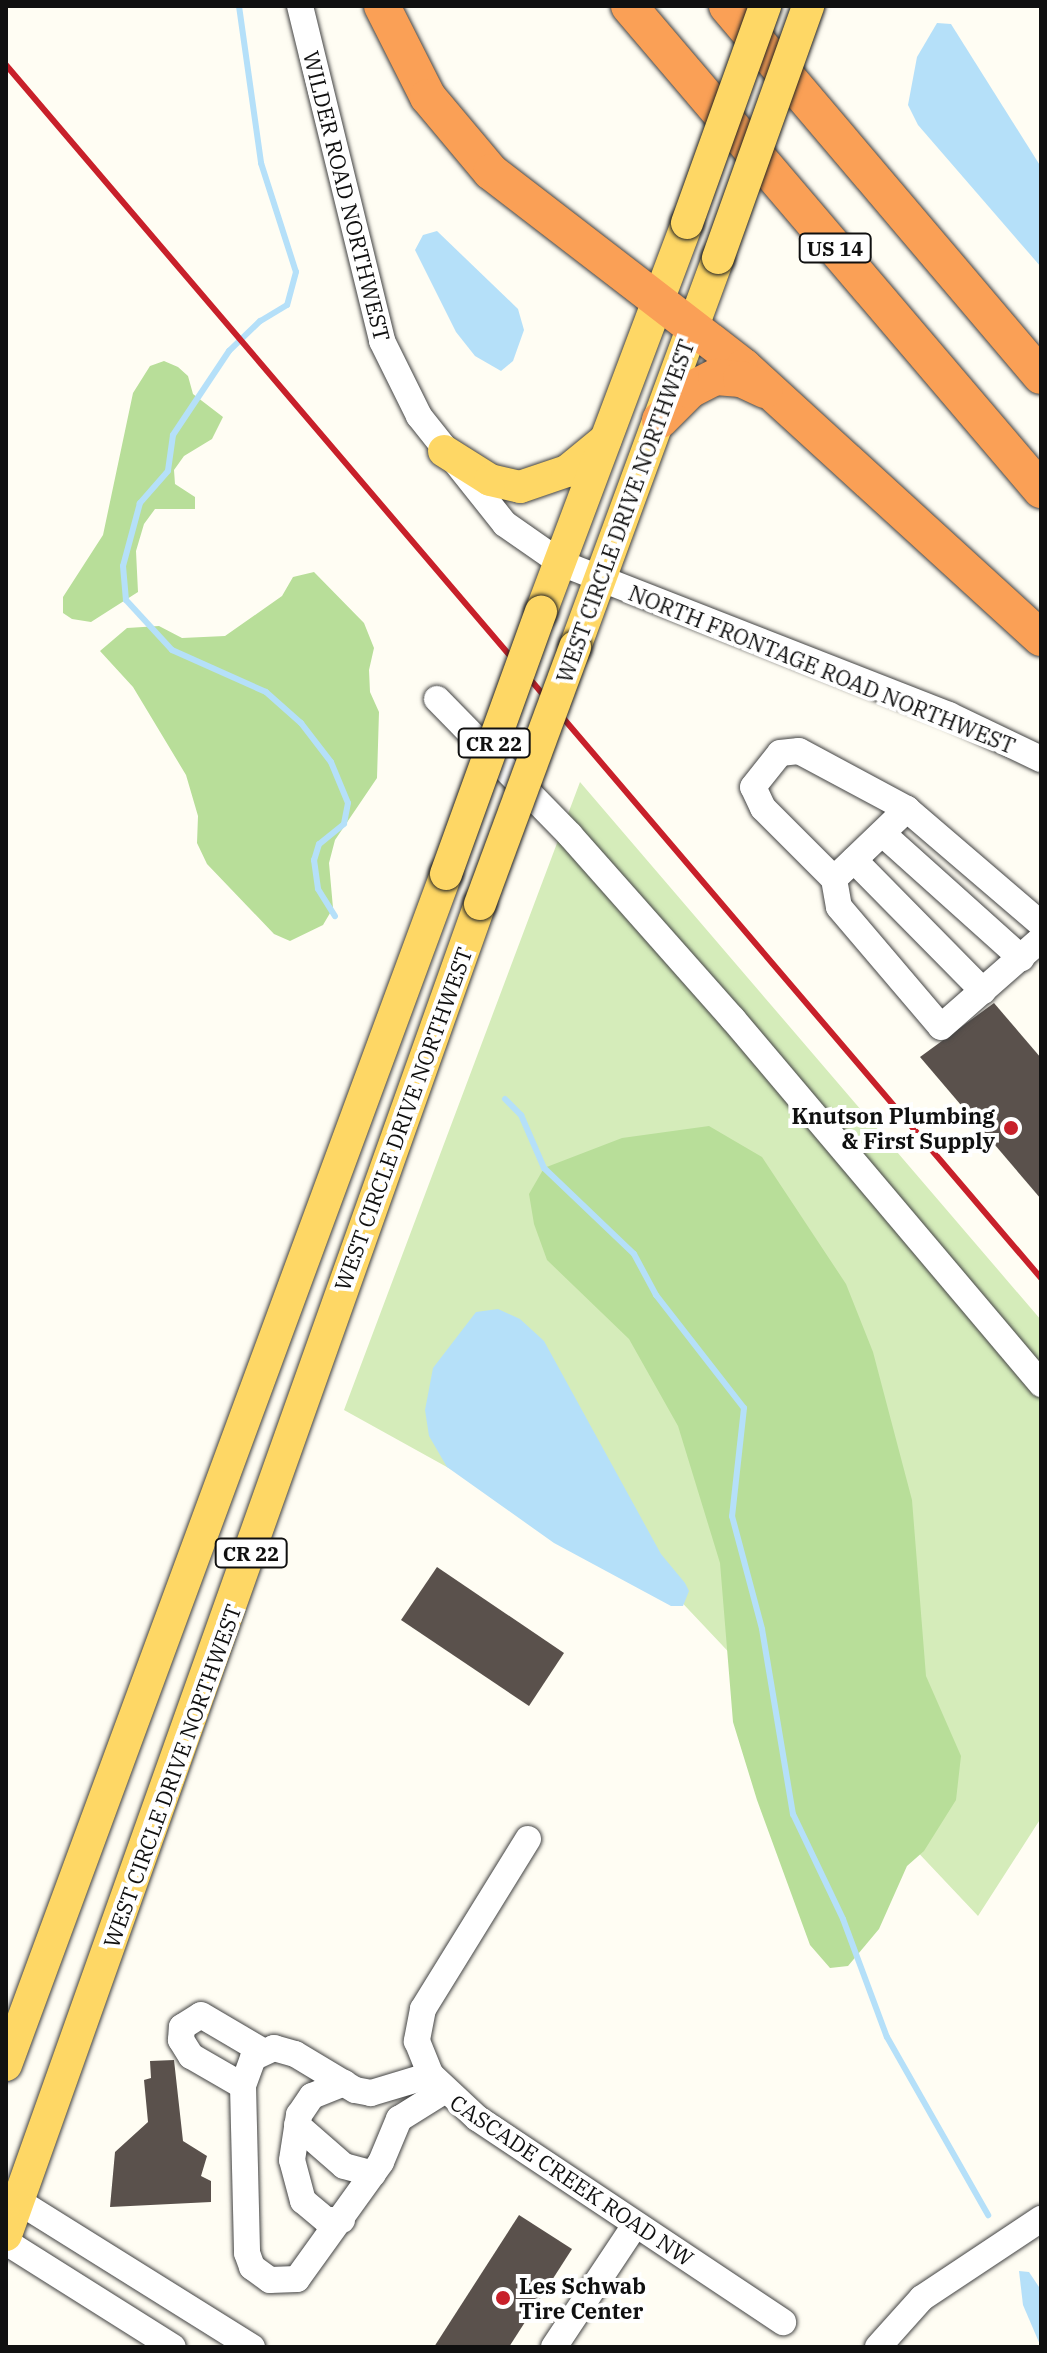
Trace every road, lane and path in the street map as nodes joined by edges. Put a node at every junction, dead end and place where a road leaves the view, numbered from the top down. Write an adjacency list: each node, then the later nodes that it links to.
1 (300, 6): 13 (street, WILDER ROAD NORTHWEST)
2 (382, 6): 7 (highway)
3 (629, 6): 14 (highway, US 14)
4 (727, 6): 9 (highway)
5 (765, 6): 7 (main road, WEST CIRCLE DRIVE NORTHWEST / CR 22, bridge)
6 (808, 6): 8 (main road, WEST CIRCLE DRIVE NORTHWEST, bridge)
7 (659, 297): 8 (highway); 12 (main road, WEST CIRCLE DRIVE NORTHWEST / CR 22)
8 (694, 324): 10 (highway); 11 (main road, WEST CIRCLE DRIVE NORTHWEST)
9 (1041, 376)
10 (777, 395): 11 (highway); 17 (highway)
11 (660, 420): 16 (main road, WEST CIRCLE DRIVE NORTHWEST)
12 (608, 437): 13 (main road); 15 (main road, WEST CIRCLE DRIVE NORTHWEST / CR 22)
13 (444, 451): 15 (street, WILDER ROAD NORTHWEST)
14 (1041, 490)
15 (561, 563): 16 (street, WILDER ROAD NORTHWEST); 31 (main road, WEST CIRCLE DRIVE NORTHWEST / CR 22, bridge)
16 (602, 580): 19 (street, NORTH FRONTAGE ROAD NORTHWEST); 37 (main road, WEST CIRCLE DRIVE NORTHWEST / CR 22, bridge)
17 (1041, 638)
18 (437, 699): 28 (street)
19 (1041, 759)
20 (907, 809): 21 (street); 23 (street); 24 (street)
21 (883, 834): 22 (street); 26 (street)
22 (854, 860): 23 (street); 27 (street)
23 (834, 879): 27 (street)
24 (1041, 924)
25 (1041, 939): 26 (street)
26 (1021, 958): 27 (street)
27 (983, 991)
28 (1041, 1384)
29 (528, 1839): 32 (street, CASCADE CREEK ROAD NW)
30 (262, 2051): 33 (street); 33 (street); 34 (street)
31 (6, 2065)
32 (436, 2084): 34 (street); 35 (street); 40 (street, CASCADE CREEK ROAD NW)
33 (243, 2086): 38 (street)
34 (353, 2087): 35 (street); 36 (street)
35 (392, 2132): 38 (street)
36 (295, 2134): 38 (street); 38 (street)
37 (12, 2197): 41 (main road, WEST CIRCLE DRIVE NORTHWEST / CR 22); 45 (street)
38 (357, 2197)
39 (1032, 2224): 47 (street)
40 (635, 2225): 43 (street, CASCADE CREEK ROAD NW); 46 (street)
41 (6, 2235)
42 (6, 2242): 44 (street)
43 (783, 2322)
44 (173, 2347)
45 (252, 2347)
46 (554, 2347)
47 (878, 2347)

